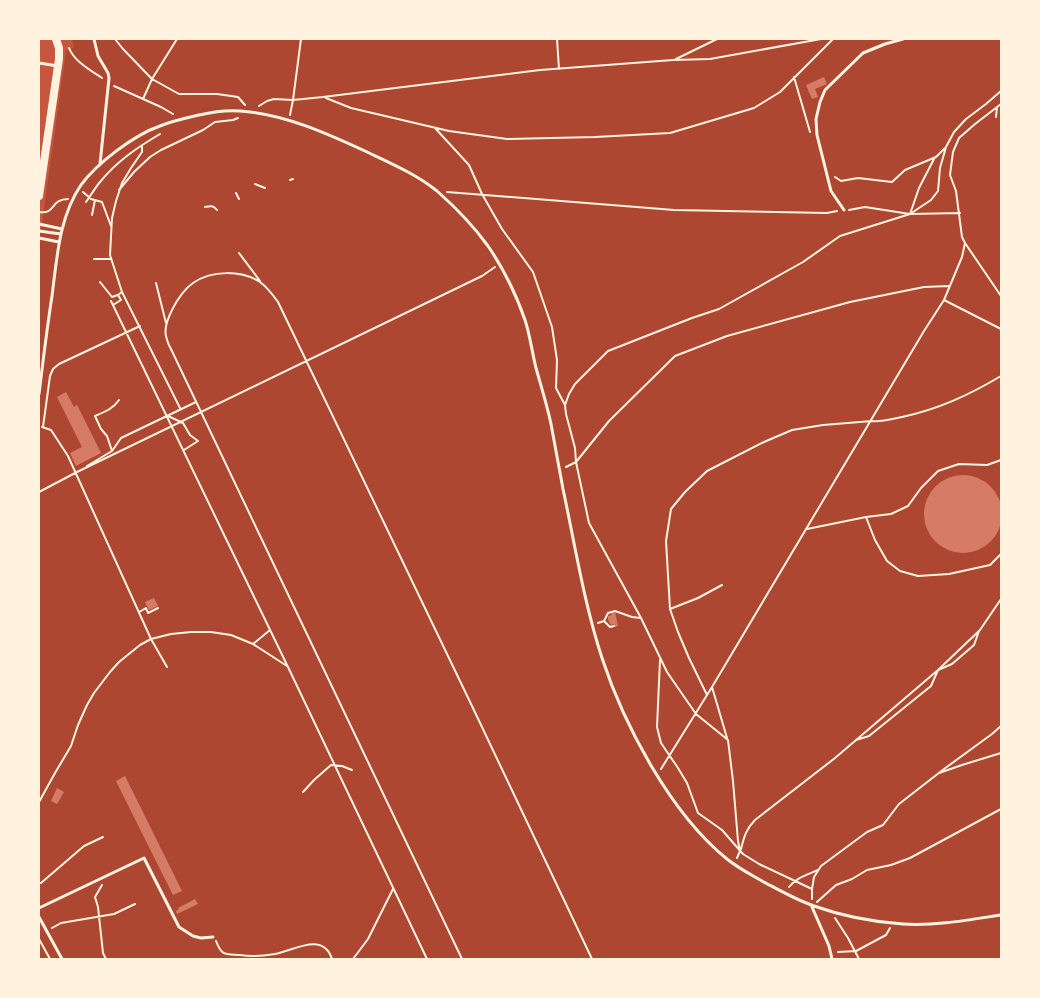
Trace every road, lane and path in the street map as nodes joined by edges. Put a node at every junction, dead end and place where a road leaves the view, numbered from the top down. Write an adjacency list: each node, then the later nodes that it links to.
1 (56, 39): 14 (street)
2 (94, 39): 18 (lane)
3 (115, 39): 17 (path)
4 (177, 39): 17 (path)
5 (301, 39): 22 (path)
6 (557, 39): 15 (path)
7 (716, 39): 12 (path)
8 (820, 39): 12 (path)
9 (833, 39): 16 (path)
10 (903, 39): 36 (lane)
11 (71, 54): 18 (path)
12 (673, 60): 15 (path)
13 (39, 63): 14 (lane)
14 (58, 63): 46 (street)
15 (559, 68): 20 (path)
16 (794, 77): 29 (path); 30 (path)
17 (152, 79): 21 (path); 25 (path)
18 (109, 82): 21 (path); 35 (lane)
19 (1001, 91): 33 (path)
20 (323, 97): 22 (path); 29 (path)
21 (143, 99): 27 (path)
22 (294, 100): 25 (path); 28 (path)
23 (1001, 104): 24 (path)
24 (997, 107): 26 (path); 56 (path)
25 (251, 112): 27 (lane); 28 (lane); 42 (path)
26 (996, 117)
27 (181, 119): 35 (lane)
28 (293, 122): 43 (lane)
29 (435, 128): 45 (path)
30 (809, 132)
31 (161, 133): 32 (path)
32 (142, 145): 42 (path); 47 (path)
33 (946, 147): 34 (path); 57 (path)
34 (936, 157): 36 (path); 57 (path)
35 (100, 164): 41 (lane)
36 (827, 172): 54 (lane)
37 (293, 178): 38 (path)
38 (290, 180)
39 (255, 184): 40 (path)
40 (266, 188)
41 (79, 189): 47 (path); 48 (lane)
42 (119, 190): 60 (path)
43 (437, 192): 45 (path); 70 (lane)
44 (236, 193): 49 (path)
45 (482, 194): 54 (path); 90 (path)
46 (39, 196)
47 (89, 198): 50 (path); 51 (path)
48 (73, 199): 55 (path); 61 (lane)
49 (239, 199)
50 (95, 200): 58 (path); 60 (path)
51 (86, 202)
52 (205, 207): 53 (path)
53 (217, 210)
54 (844, 210): 57 (path)
55 (39, 212)
56 (960, 213): 57 (path); 66 (path)
57 (910, 214): 90 (path)
58 (92, 215)
59 (39, 224): 61 (lane)
60 (112, 228): 69 (path)
61 (62, 229): 63 (lane)
62 (39, 231): 63 (lane)
63 (60, 234): 65 (lane)
64 (39, 238): 65 (lane)
65 (59, 242): 87 (lane)
66 (964, 243): 74 (path); 77 (path)
67 (239, 253): 73 (path)
68 (94, 258): 69 (path)
69 (112, 259): 75 (path)
70 (500, 265): 85 (path); 101 (lane)
71 (100, 282): 76 (path)
72 (156, 282): 82 (path)
73 (261, 283): 82 (path); 85 (path)
74 (949, 286): 78 (path); 100 (path)
75 (122, 292): 76 (path); 81 (path)
76 (118, 295): 80 (path)
77 (1001, 296)
78 (944, 300): 83 (path); 94 (path)
79 (112, 301): 80 (path)
80 (113, 305): 84 (path)
81 (140, 326): 84 (path); 91 (path)
82 (166, 326): 89 (path)
83 (1001, 329)
84 (127, 333): 93 (path); 102 (path)
85 (306, 361): 92 (path); 173 (path)
86 (1001, 376): 94 (path)
87 (39, 394)
88 (119, 400): 97 (path)
89 (196, 402): 91 (path); 92 (path)
90 (565, 405): 100 (path)
91 (181, 409): 93 (path)
92 (201, 412): 95 (path); 138 (path)
93 (168, 416): 95 (path); 96 (path); 97 (path)
94 (872, 421): 105 (path); 110 (path)
95 (180, 422): 96 (path); 98 (path)
96 (172, 426): 98 (path); 102 (path)
97 (112, 450): 102 (path)
98 (184, 450): 116 (path)
99 (1001, 460): 104 (path)
100 (576, 462): 101 (path); 112 (path)
101 (560, 470): 114 (lane)
102 (76, 472): 103 (path); 111 (path)
103 (39, 492)
104 (866, 517): 105 (path); 106 (path)
105 (807, 529): 126 (path)
106 (1001, 554)
107 (722, 585): 110 (path)
108 (1001, 599): 117 (path)
109 (158, 608): 111 (path)
110 (670, 610): 127 (path)
111 (138, 612): 118 (path)
112 (640, 618): 113 (path); 122 (path)
113 (604, 622): 114 (path); 115 (path)
114 (592, 624): 137 (lane)
115 (614, 626)
116 (270, 630): 119 (path); 120 (path)
117 (980, 630): 125 (path); 125 (path)
118 (151, 639): 119 (path); 123 (path); 141 (path)
119 (253, 644): 121 (path)
120 (280, 651): 121 (path); 124 (path)
121 (273, 657): 124 (path)
122 (660, 658): 128 (path); 133 (path)
123 (167, 667)
124 (288, 667): 134 (path)
125 (938, 670): 131 (path); 131 (path)
126 (712, 687): 127 (path); 130 (path)
127 (707, 695): 128 (path)
128 (696, 714): 130 (path); 133 (path)
129 (1001, 726): 136 (path)
130 (728, 740): 144 (path)
131 (854, 741): 144 (path)
132 (1001, 753): 136 (path)
133 (670, 756): 137 (path); 144 (path)
134 (334, 765): 135 (path); 140 (path); 150 (path)
135 (352, 770)
136 (937, 774): 146 (path)
137 (657, 775): 145 (lane)
138 (375, 778): 139 (path); 172 (path)
139 (371, 780)
140 (303, 792)
141 (39, 802)
142 (1001, 809): 154 (path)
143 (103, 837): 149 (path)
144 (740, 851): 145 (path); 148 (path)
145 (735, 865): 152 (lane)
146 (818, 870): 148 (path); 151 (path)
147 (108, 875): 155 (lane); 159 (path); 162 (lane)
148 (793, 881): 151 (path); 152 (path)
149 (41, 883)
150 (393, 889): 170 (path); 171 (path)
151 (812, 889): 154 (path)
152 (784, 893): 154 (lane)
153 (135, 904): 159 (path)
154 (812, 906): 156 (lane); 165 (lane)
155 (39, 908)
156 (829, 910): 160 (lane); 164 (path)
157 (1001, 915): 160 (lane)
158 (39, 916): 161 (lane)
159 (99, 916): 161 (path); 168 (path)
160 (893, 922): 164 (path)
161 (46, 931): 167 (lane)
162 (214, 936): 169 (path)
163 (39, 939): 166 (path)
164 (856, 951): 165 (path); 175 (path)
165 (830, 953): 174 (lane)
166 (50, 959)
167 (62, 959)
168 (106, 959)
169 (332, 959)
170 (353, 959)
171 (427, 959)
172 (462, 959)
173 (592, 959)
174 (832, 959)
175 (859, 959)

